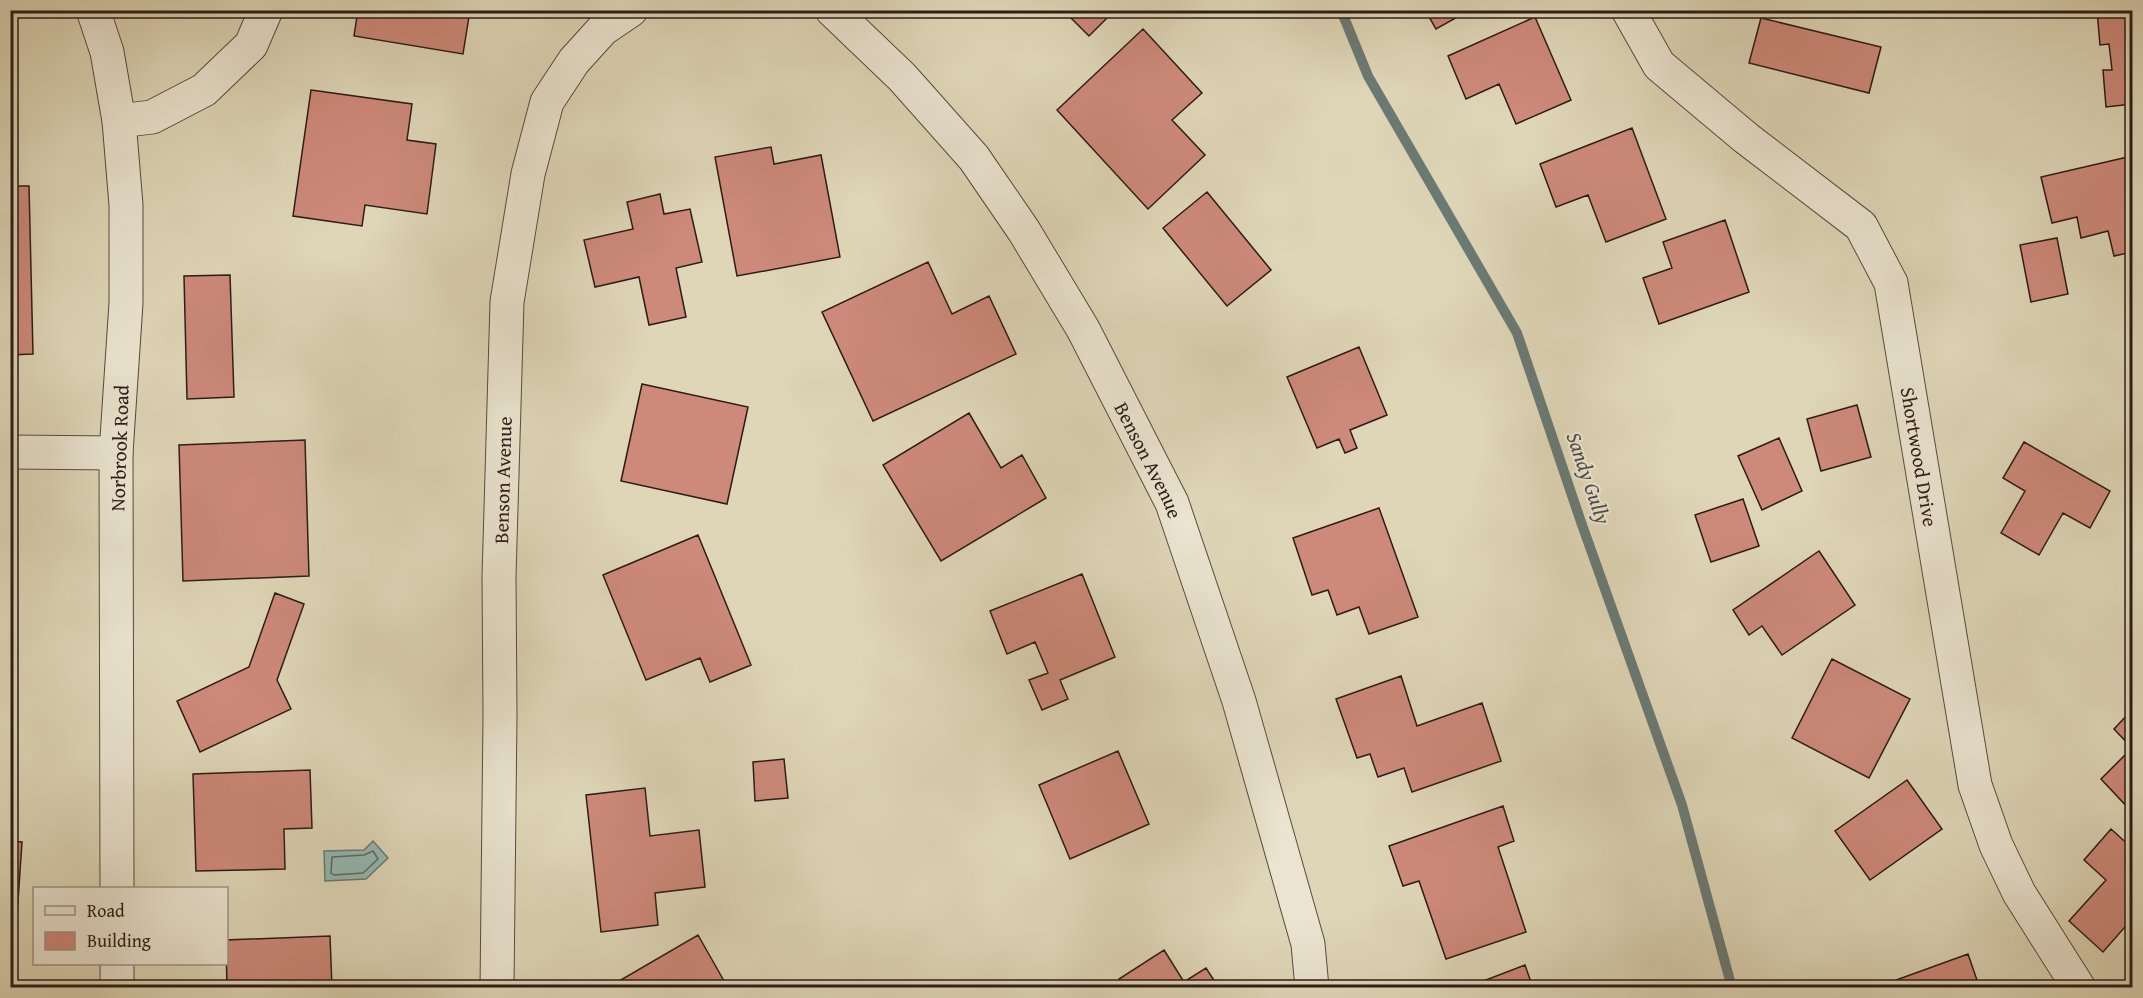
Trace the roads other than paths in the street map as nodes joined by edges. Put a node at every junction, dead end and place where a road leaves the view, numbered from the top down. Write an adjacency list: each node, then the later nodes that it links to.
1 (93, 10): 6 (street, Norbrook Road)
2 (266, 10): 6 (street)
3 (631, 10): 12 (street, Benson Avenue)
4 (832, 10): 13 (street, Benson Avenue)
5 (1628, 10): 14 (street, Shortwood Drive)
6 (119, 121): 8 (street, Norbrook Road)
7 (10, 452): 8 (street)
8 (116, 453): 9 (street, Norbrook Road)
9 (117, 887)
10 (117, 965): 11 (street)
11 (117, 987)
12 (497, 987)
13 (1312, 987)
14 (2079, 987)

